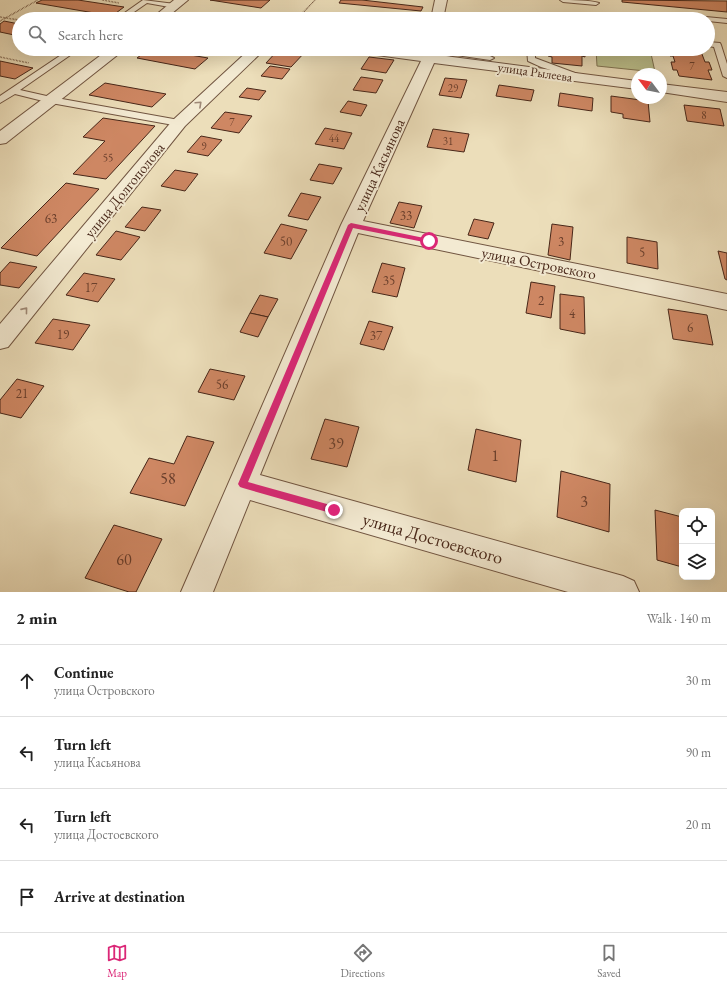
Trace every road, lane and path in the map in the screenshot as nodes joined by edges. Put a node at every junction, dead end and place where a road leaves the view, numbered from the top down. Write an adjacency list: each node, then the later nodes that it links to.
1 (38, 0): 8 (path)
2 (146, 0): 6 (lane); 9 (lane)
3 (315, 0): 11 (path)
4 (441, 0): 12 (street)
5 (563, 0): 7 (lane)
6 (179, 3): 10 (street)
7 (596, 3)
8 (17, 12)
9 (129, 12)
10 (167, 12)
11 (304, 12)
12 (438, 12)
13 (12, 15): 15 (path)
14 (0, 17): 15 (path)
15 (7, 18): 16 (path); 18 (path)
16 (12, 19)
17 (715, 20): 19 (lane)
18 (0, 21)
19 (727, 21)
20 (715, 45): 31 (lane)
21 (64, 56): 30 (lane)
22 (109, 56): 38 (street)
23 (250, 56): 39 (street, улица Долгополова, one-way to 23)
24 (429, 56): 41 (street, улица Касьянова)
25 (448, 56): 32 (street, улица Рылеева)
26 (476, 56): 29 (lane)
27 (531, 56): 32 (lane)
28 (0, 57): 30 (path)
29 (490, 58)
30 (48, 67): 35 (lane)
31 (727, 76)
32 (590, 79): 33 (street, улица Рылеева)
33 (631, 84)
34 (667, 89): 36 (street)
35 (13, 91): 37 (lane); 38 (lane)
36 (727, 97)
37 (0, 100)
38 (51, 100): 39 (lane); 40 (street)
39 (178, 123): 43 (street, улица Долгополова, one-way to 39)
40 (0, 139)
41 (351, 225): 42 (street, улица Островского); 44 (street, улица Касьянова)
42 (727, 302)
43 (0, 340)
44 (243, 484): 45 (street, улица Касьянова); 46 (street, улица Достоевского)
45 (197, 592)
46 (624, 592)

